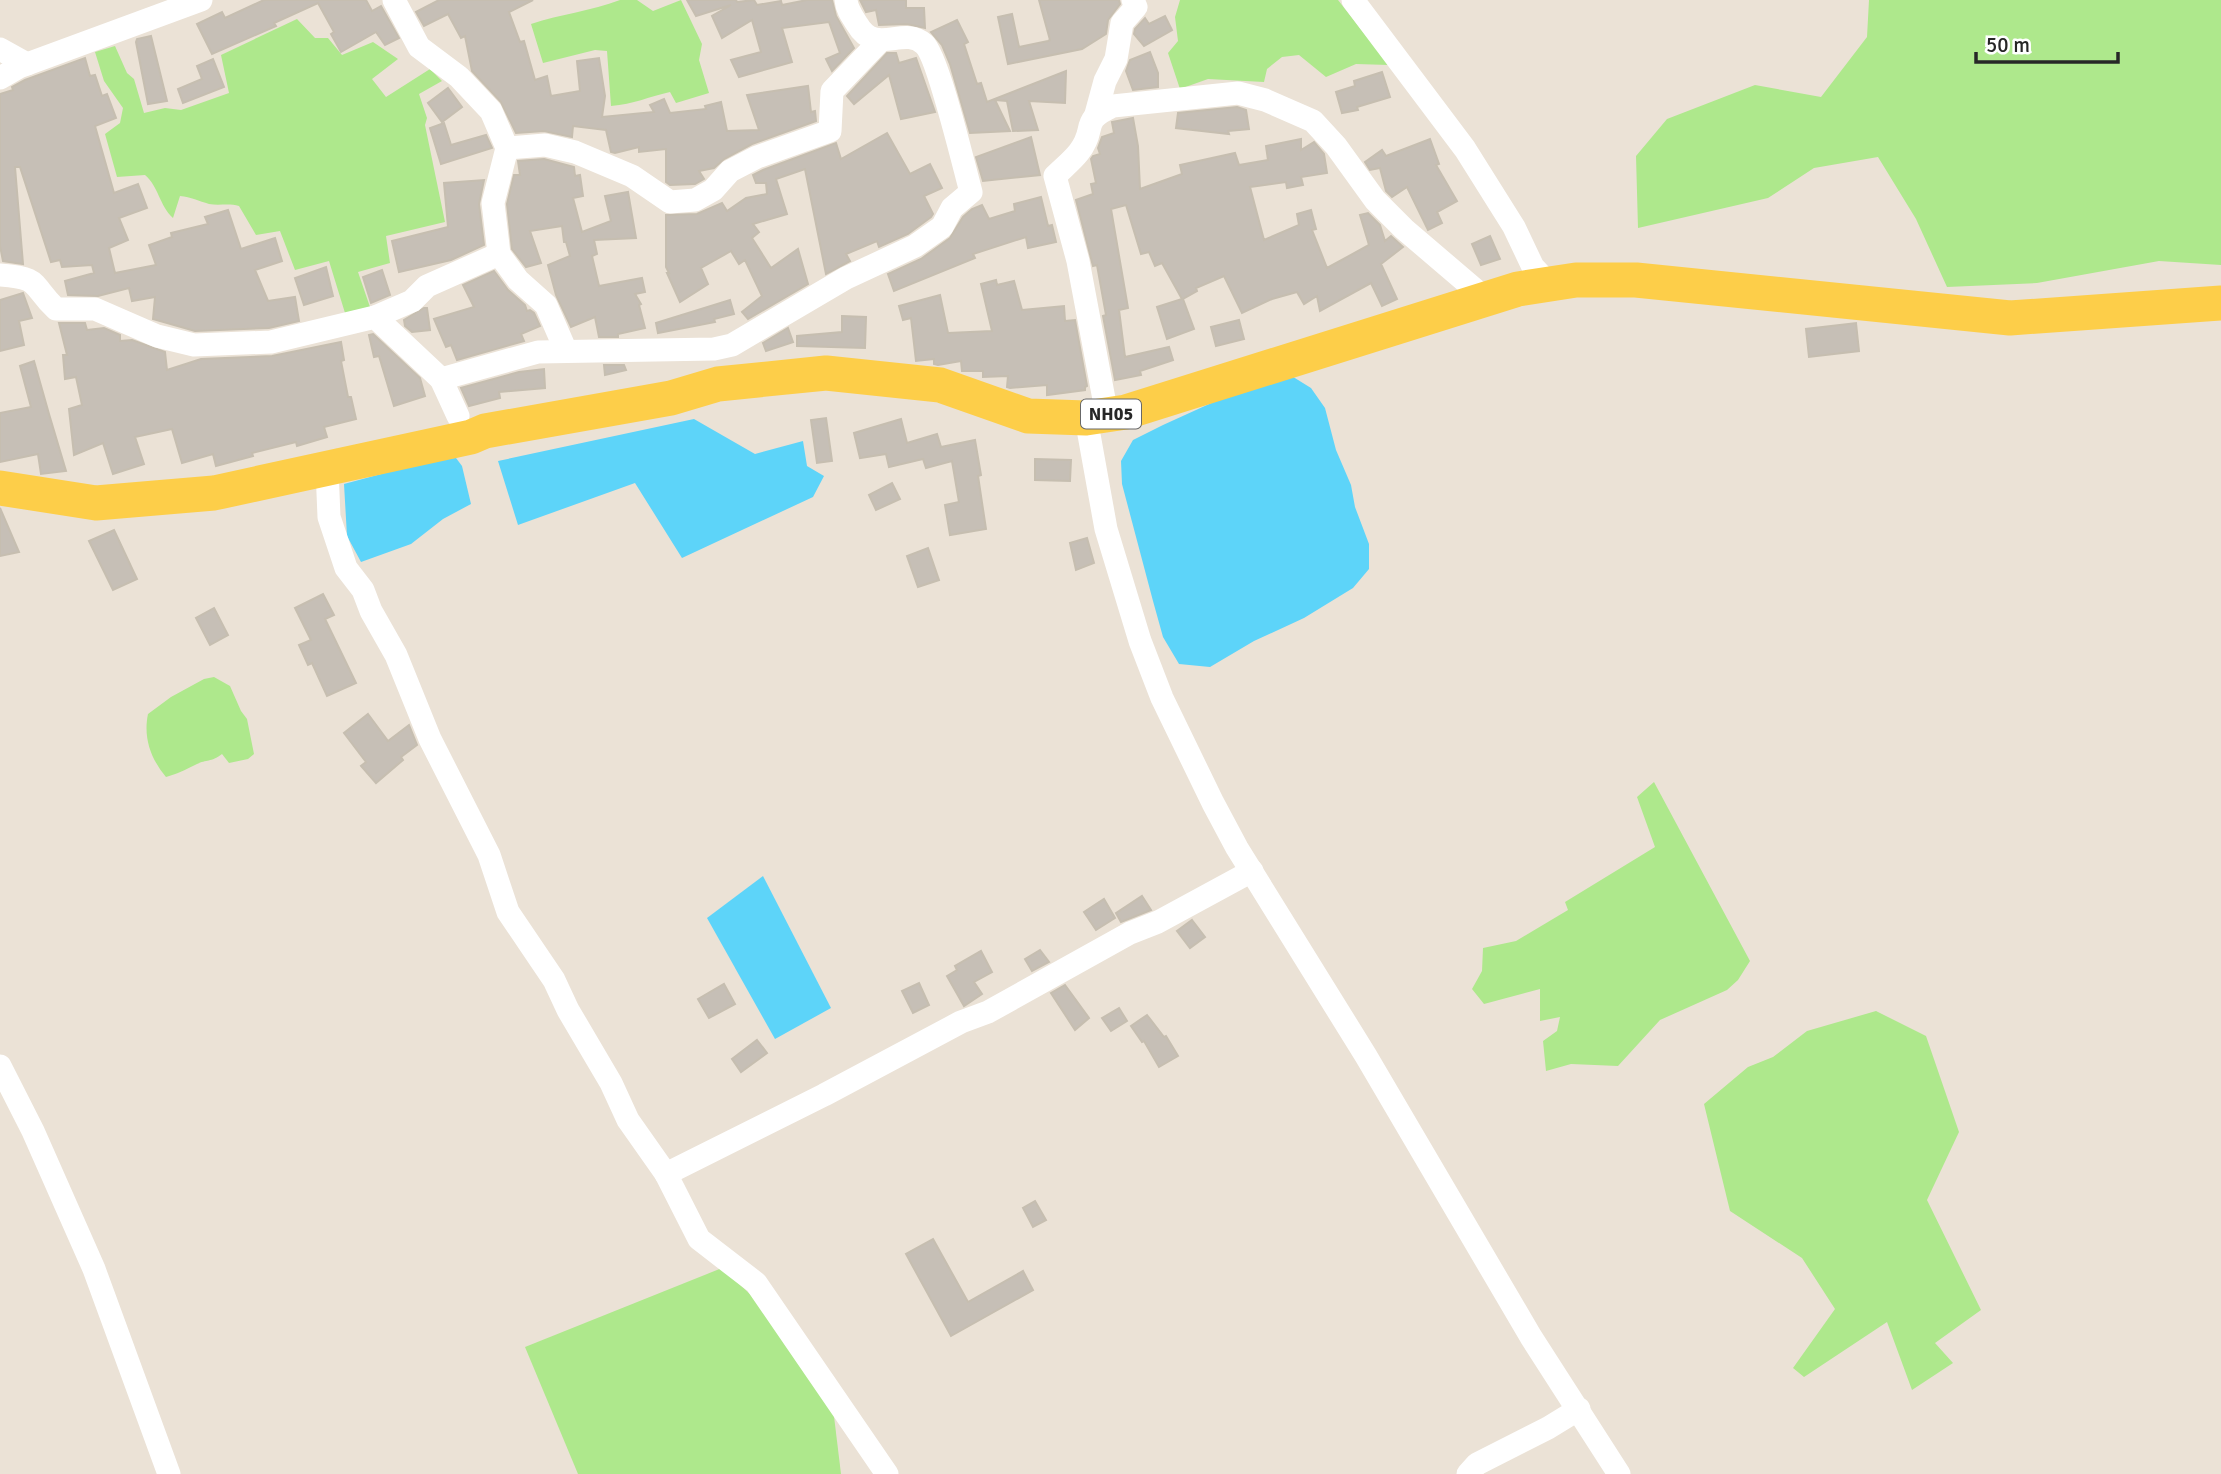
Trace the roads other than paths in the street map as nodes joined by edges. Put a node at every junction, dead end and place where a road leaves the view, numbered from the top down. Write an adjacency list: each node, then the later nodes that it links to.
1 (201, 0): 8 (street)
2 (394, 0): 11 (street)
3 (846, 0): 6 (street)
4 (1133, 0): 10 (street)
5 (1353, 0): 14 (street)
6 (880, 41): 11 (street); 18 (street)
7 (0, 49): 8 (street)
8 (27, 64): 9 (street)
9 (0, 78)
10 (1096, 114): 15 (street); 21 (street)
11 (507, 148): 12 (street)
12 (499, 254): 17 (street); 18 (street)
13 (0, 275): 17 (street)
14 (1549, 284): 15 (main road, NH05); 16 (main road, NH05)
15 (1486, 299): 21 (main road, NH05)
16 (2221, 303)
17 (375, 317): 19 (street)
18 (566, 351): 19 (street)
19 (441, 379): 20 (street)
20 (458, 416)
21 (1096, 417): 22 (main road, NH05); 24 (street)
22 (327, 469): 23 (main road, NH05); 26 (street)
23 (0, 488)
24 (1252, 870): 26 (street); 27 (street)
25 (0, 1066): 28 (street)
26 (666, 1174): 29 (street)
27 (1579, 1409): 30 (street); 31 (street)
28 (169, 1474)
29 (887, 1474)
30 (1468, 1474)
31 (1619, 1474)

